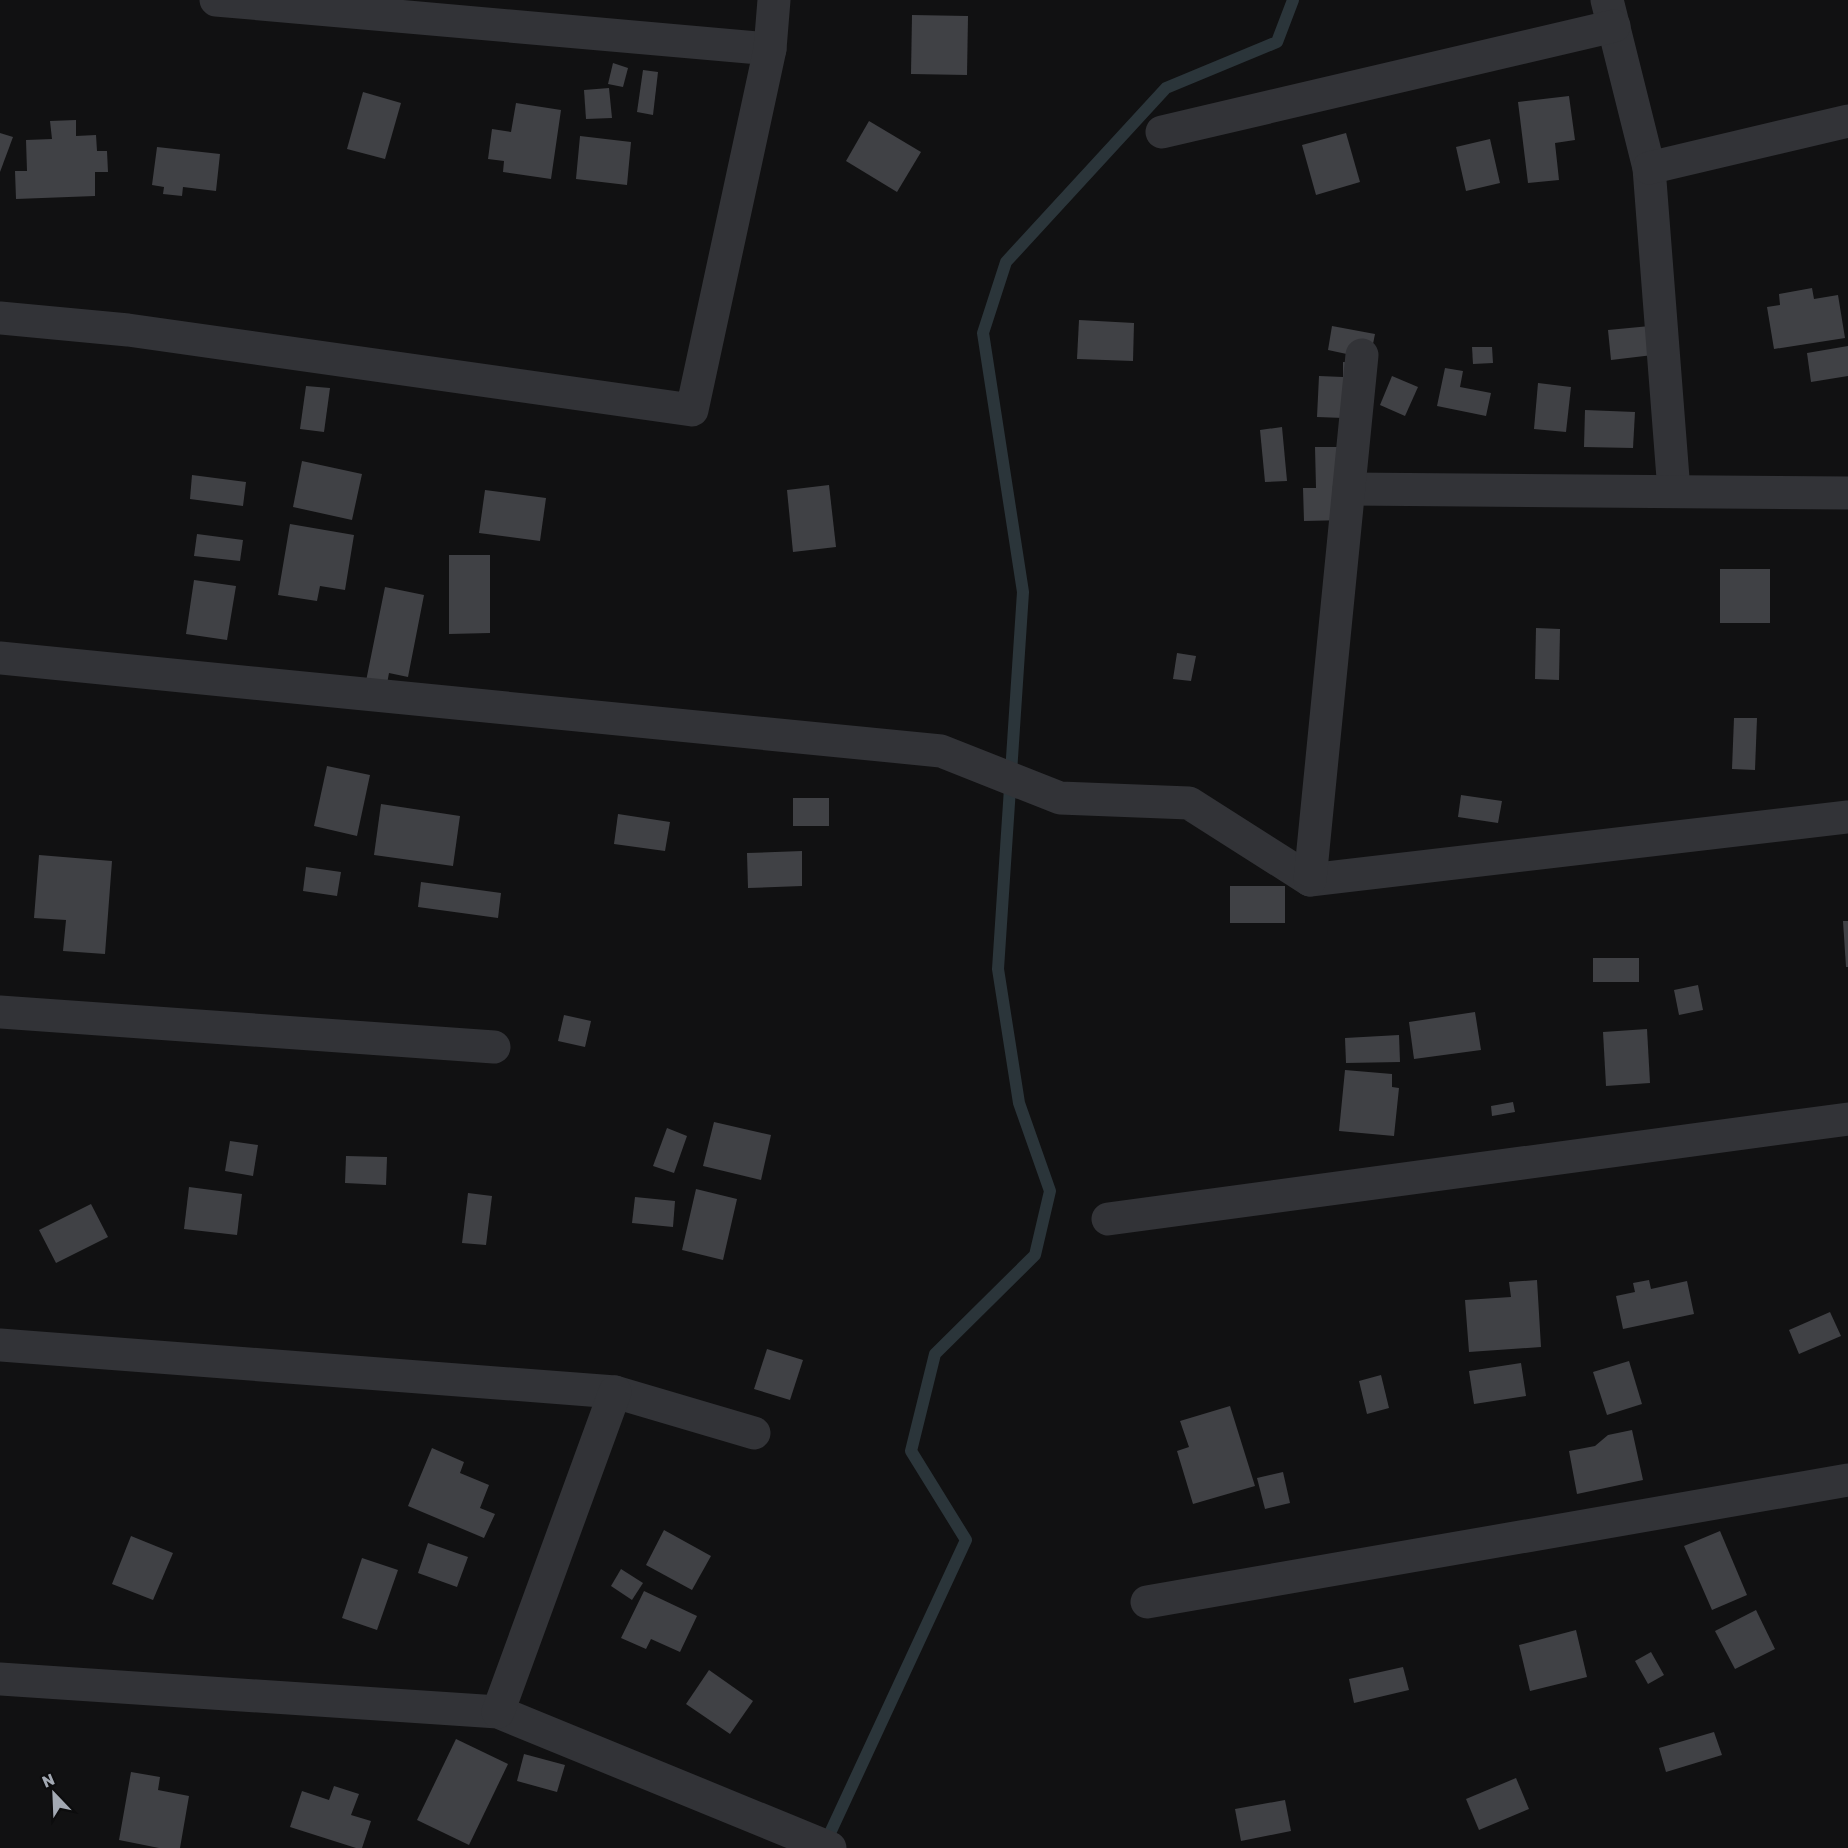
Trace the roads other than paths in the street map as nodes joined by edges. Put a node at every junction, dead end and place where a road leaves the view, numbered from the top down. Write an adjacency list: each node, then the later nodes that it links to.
1 (216, 0): 4 (street)
2 (774, 0): 4 (street)
3 (1610, 13): 6 (street); 7 (street)
4 (770, 49): 8 (street)
5 (1848, 121): 7 (street)
6 (1161, 132)
7 (1649, 168): 11 (street)
8 (0, 318)
9 (1362, 355): 10 (street)
10 (1349, 489): 11 (street); 15 (street)
11 (1674, 491): 12 (street)
12 (1848, 493)
13 (0, 658): 15 (street)
14 (1848, 817): 15 (street)
15 (1310, 879)
16 (0, 1012): 17 (street)
17 (494, 1047)
18 (1848, 1119): 19 (street)
19 (1108, 1218)
20 (0, 1345): 21 (street)
21 (615, 1392): 22 (street); 26 (street)
22 (754, 1433)
23 (1848, 1480): 24 (street)
24 (1147, 1602)
25 (0, 1678): 26 (street)
26 (498, 1712): 27 (street)
27 (830, 1848)

